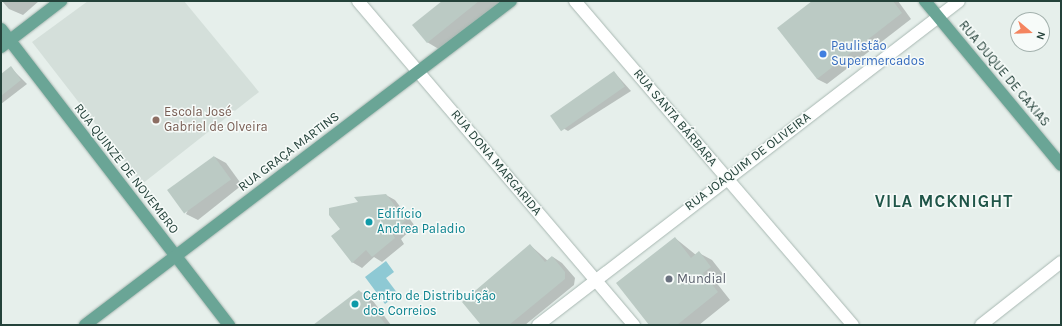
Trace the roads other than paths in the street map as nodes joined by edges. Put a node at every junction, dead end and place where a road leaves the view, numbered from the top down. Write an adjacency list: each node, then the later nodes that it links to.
1 (61, 1): 9 (main road)
2 (358, 1): 10 (street, RUA DONA MARGARIDA)
3 (511, 1): 10 (main road, RUA GRAÇA MARTINS)
4 (575, 1): 12 (street, RUA SANTA BÁRBARA)
5 (925, 1): 7 (main road, RUA DUQUE DE CAXIAS)
6 (959, 1): 7 (street, RUA JOAQUIM DE OLIVEIRA)
7 (938, 17): 11 (main road, RUA DUQUE DE CAXIAS); 12 (street, RUA JOAQUIM DE OLIVEIRA)
8 (1, 29): 9 (main road, RUA QUINZE DE NOVEMBRO)
9 (5, 44): 13 (main road, RUA QUINZE DE NOVEMBRO)
10 (420, 71): 13 (main road, RUA GRAÇA MARTINS); 15 (street, RUA DONA MARGARIDA)
11 (1061, 165)
12 (726, 178): 15 (street, RUA JOAQUIM DE OLIVEIRA); 20 (street, RUA SANTA BÁRBARA)
13 (175, 255): 16 (main road, RUA GRAÇA MARTINS); 17 (main road, RUA QUINZE DE NOVEMBRO)
14 (1061, 262): 21 (street)
15 (595, 280): 18 (street, RUA JOAQUIM DE OLIVEIRA); 19 (street, RUA DONA MARGARIDA)
16 (84, 325)
17 (229, 325)
18 (538, 325)
19 (634, 325)
20 (853, 325)
21 (981, 325)

